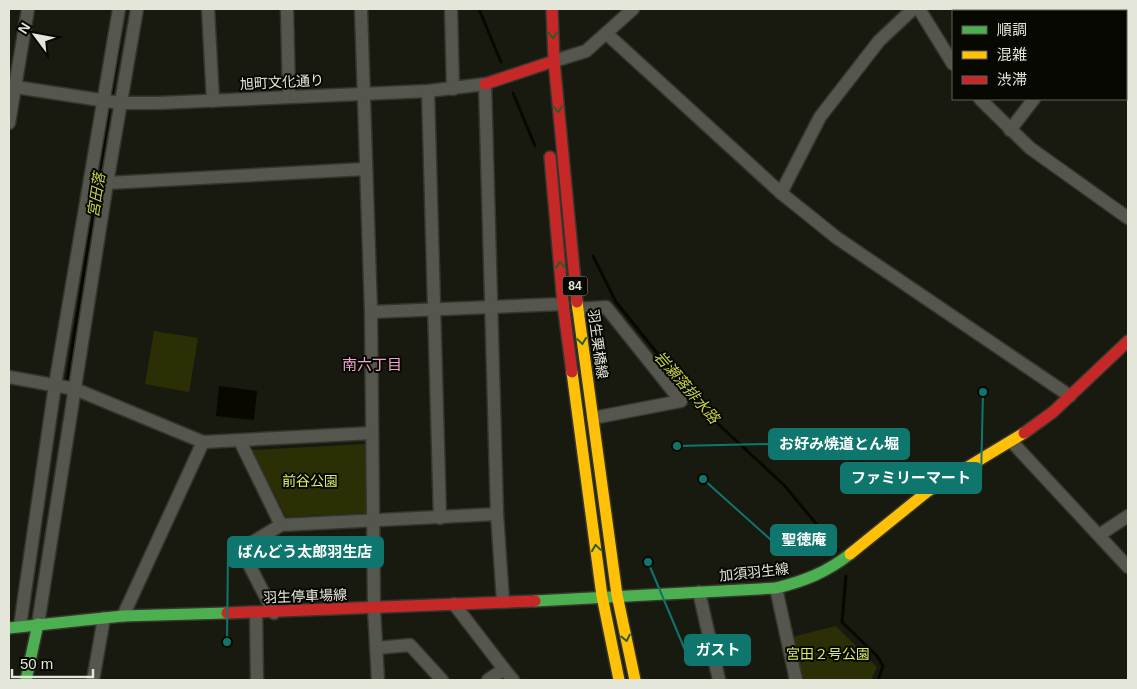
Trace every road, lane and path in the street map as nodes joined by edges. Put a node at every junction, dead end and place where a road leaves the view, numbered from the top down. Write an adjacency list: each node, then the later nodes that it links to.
1 (28, 9): 17 (street)
2 (119, 9): 22 (street)
3 (137, 9): 26 (street)
4 (208, 9): 25 (street)
5 (286, 9): 21 (street)
6 (361, 9): 20 (street)
7 (451, 9): 18 (street)
8 (541, 9): 14 (main road, 羽生栗橋線 / 84)
9 (552, 9): 14 (main road, 羽生栗橋線 / 84, one-way to 14)
10 (633, 9): 13 (street)
11 (913, 9): 33 (street)
12 (919, 9): 15 (street)
13 (607, 34): 14 (street); 33 (street)
14 (549, 62): 16 (main road, 旭町文化通り); 27 (main road, 羽生栗橋線 / 84); 38 (main road, 羽生栗橋線 / 84, one-way to 38)
15 (952, 62)
16 (485, 84): 18 (street, 旭町文化通り); 36 (street)
17 (12, 87): 22 (street, 旭町文化通り); 28 (street)
18 (453, 89): 19 (street, 旭町文化通り)
19 (428, 91): 20 (street, 旭町文化通り); 37 (street)
20 (363, 93): 21 (street, 旭町文化通り); 31 (street)
21 (289, 96): 25 (street, 旭町文化通り)
22 (103, 100): 26 (street, 旭町文化通り); 42 (street)
23 (981, 100): 29 (street)
24 (1033, 100): 29 (street)
25 (213, 101): 26 (street, 旭町文化通り)
26 (120, 103): 32 (street)
27 (548, 122)
28 (9, 123)
29 (1010, 130): 34 (street)
30 (549, 141): 35 (main road, 羽生栗橋線 / 84, one-way to 30)
31 (365, 169): 32 (street); 39 (street)
32 (107, 183): 43 (street)
33 (781, 194): 44 (street)
34 (1128, 218)
35 (564, 304): 36 (street); 59 (main road, 羽生栗橋線 / 84, one-way to 35)
36 (493, 307): 37 (street); 50 (street)
37 (435, 309): 39 (street); 52 (street)
38 (578, 309): 45 (main road, 羽生栗橋線 / 84, one-way to 45); 45 (street)
39 (371, 312): 46 (street)
40 (1128, 341): 44 (main road, 加須羽生線)
41 (9, 378): 42 (street)
42 (55, 385): 43 (street); 69 (street)
43 (75, 388): 48 (street); 68 (street)
44 (1070, 396): 49 (main road, 加須羽生線)
45 (593, 418): 60 (main road, 羽生栗橋線 / 84)
46 (372, 434): 47 (street); 53 (street)
47 (240, 441): 48 (street); 54 (street)
48 (203, 442): 66 (street)
49 (1012, 442): 55 (street); 57 (main road, 加須羽生線)
50 (497, 514): 52 (street); 61 (street)
51 (1128, 516): 55 (street)
52 (440, 518): 53 (street)
53 (372, 521): 54 (street); 63 (street)
54 (281, 525): 64 (street)
55 (1099, 535): 56 (street)
56 (1128, 567)
57 (776, 588): 58 (main road, 加須羽生線); 82 (street)
58 (698, 592): 60 (main road, 加須羽生線); 81 (street)
59 (602, 596): 60 (main road, 加須羽生線); 61 (main road, 羽生停車場線); 79 (main road, 羽生栗橋線 / 84)
60 (617, 596): 80 (main road, 羽生栗橋線 / 84, one-way to 80)
61 (503, 601): 62 (main road, 羽生停車場線)
62 (454, 604): 63 (main road, 羽生停車場線); 71 (street)
63 (374, 609): 64 (main road, 羽生停車場線); 70 (street)
64 (274, 612): 65 (main road, 羽生停車場線)
65 (256, 613): 66 (main road, 羽生停車場線); 74 (street)
66 (123, 616): 67 (main road, 羽生停車場線)
67 (104, 618): 68 (main road, 羽生停車場線); 73 (street)
68 (38, 624): 69 (main road, 羽生停車場線); 72 (main road)
69 (14, 627)
70 (376, 648): 75 (street); 76 (street)
71 (504, 669): 77 (street); 78 (street)
72 (26, 680)
73 (93, 680)
74 (257, 680)
75 (378, 680)
76 (442, 680)
77 (488, 680)
78 (513, 680)
79 (619, 680)
80 (635, 680)
81 (719, 680)
82 (796, 680)

